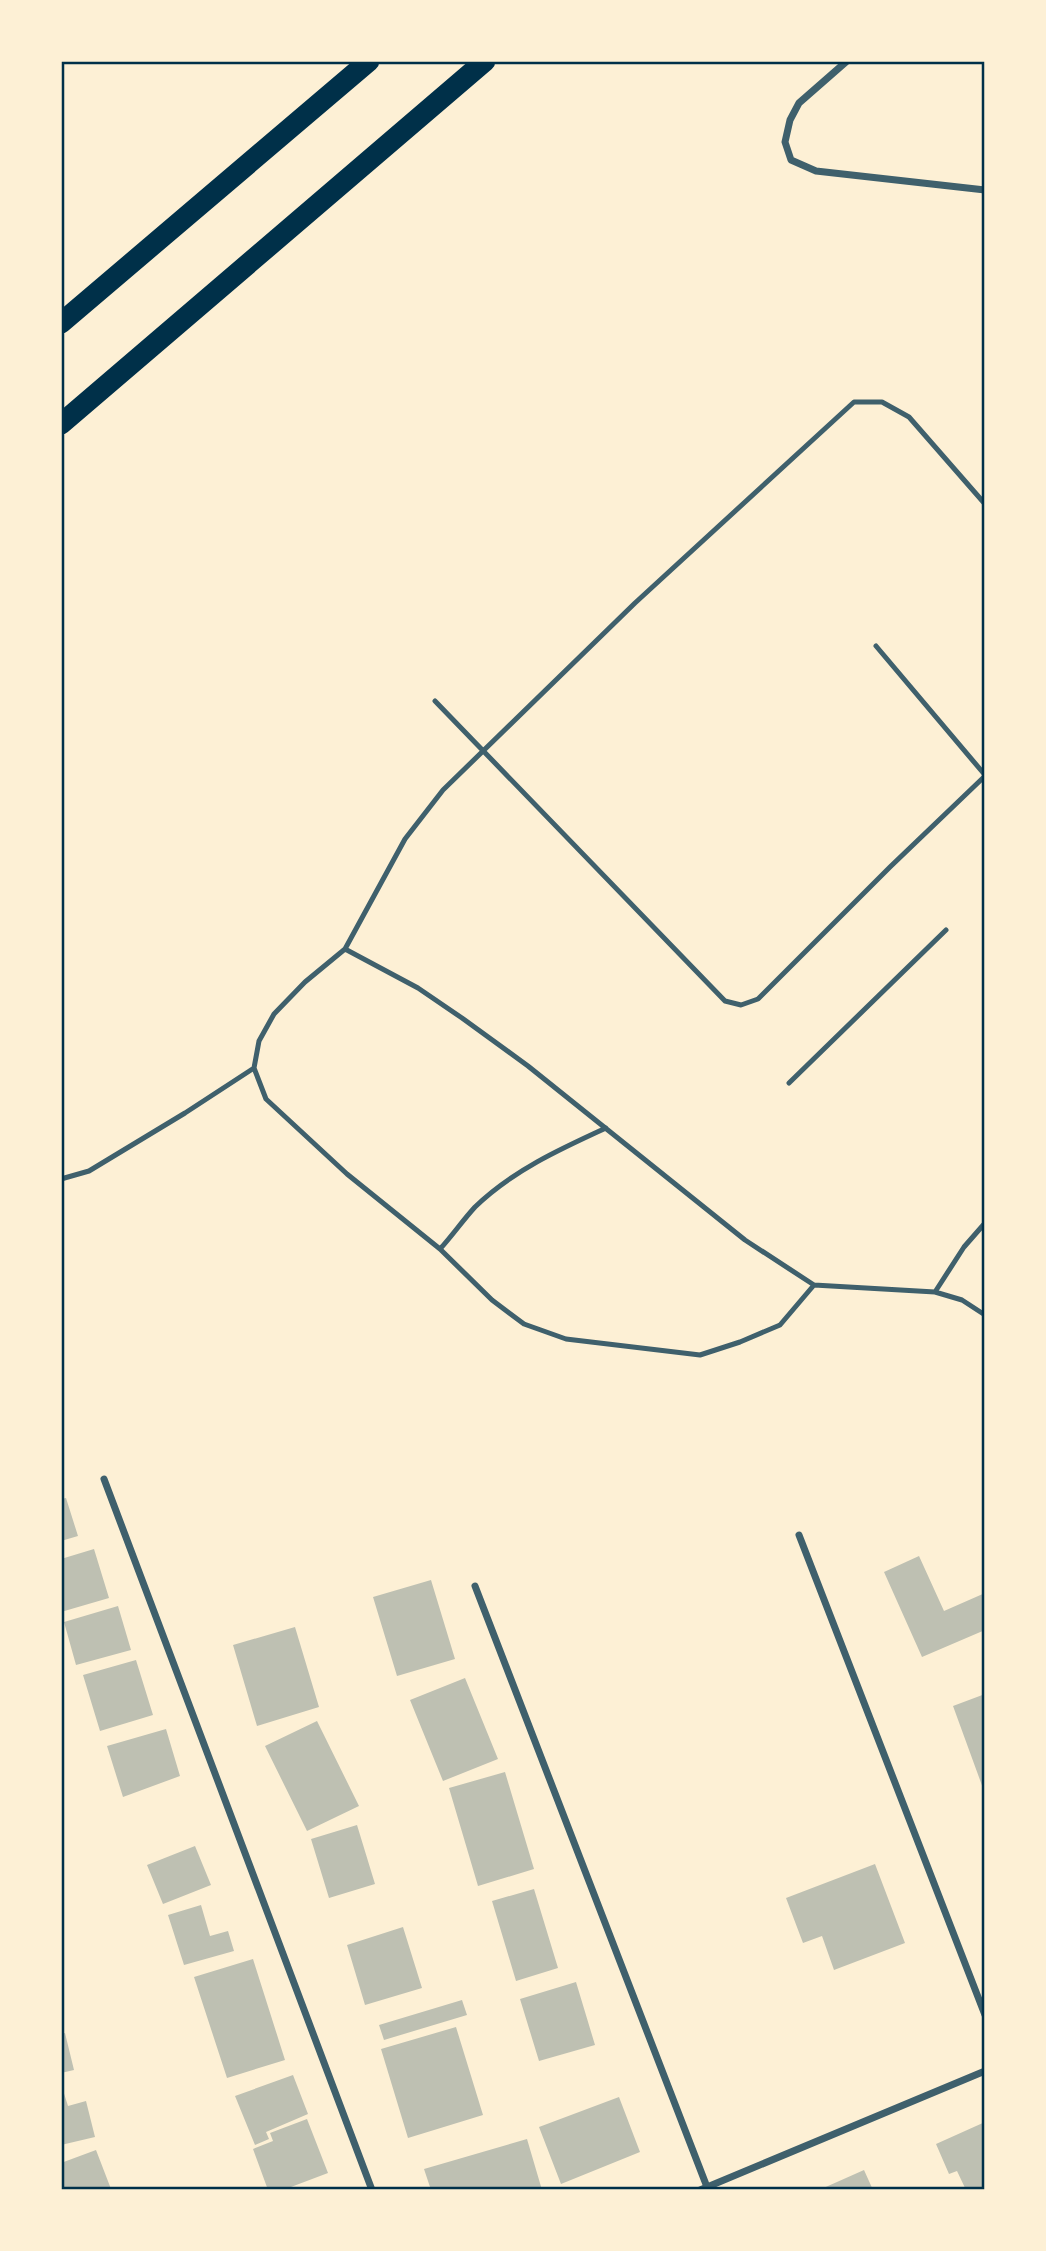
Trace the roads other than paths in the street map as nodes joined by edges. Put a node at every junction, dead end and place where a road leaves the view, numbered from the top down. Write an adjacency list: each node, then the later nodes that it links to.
1 (369, 61): 5 (highway)
2 (485, 61): 6 (highway)
3 (847, 61): 4 (street)
4 (985, 190)
5 (61, 323)
6 (61, 424)
7 (985, 504): 10 (lane)
8 (876, 646): 11 (lane)
9 (435, 701): 10 (lane)
10 (482, 750): 11 (lane); 13 (lane)
11 (985, 775)
12 (946, 930): 15 (lane)
13 (345, 949): 14 (lane); 16 (lane)
14 (254, 1068): 17 (lane); 19 (lane)
15 (789, 1083)
16 (606, 1128): 19 (lane); 20 (lane)
17 (61, 1179)
18 (985, 1223): 21 (lane)
19 (440, 1249): 20 (lane)
20 (814, 1285): 21 (lane)
21 (935, 1292): 22 (lane)
22 (985, 1315)
23 (104, 1479): 29 (street)
24 (799, 1535): 26 (street)
25 (475, 1586): 28 (street)
26 (985, 2015)
27 (985, 2071): 28 (street)
28 (704, 2188)
29 (372, 2190)

